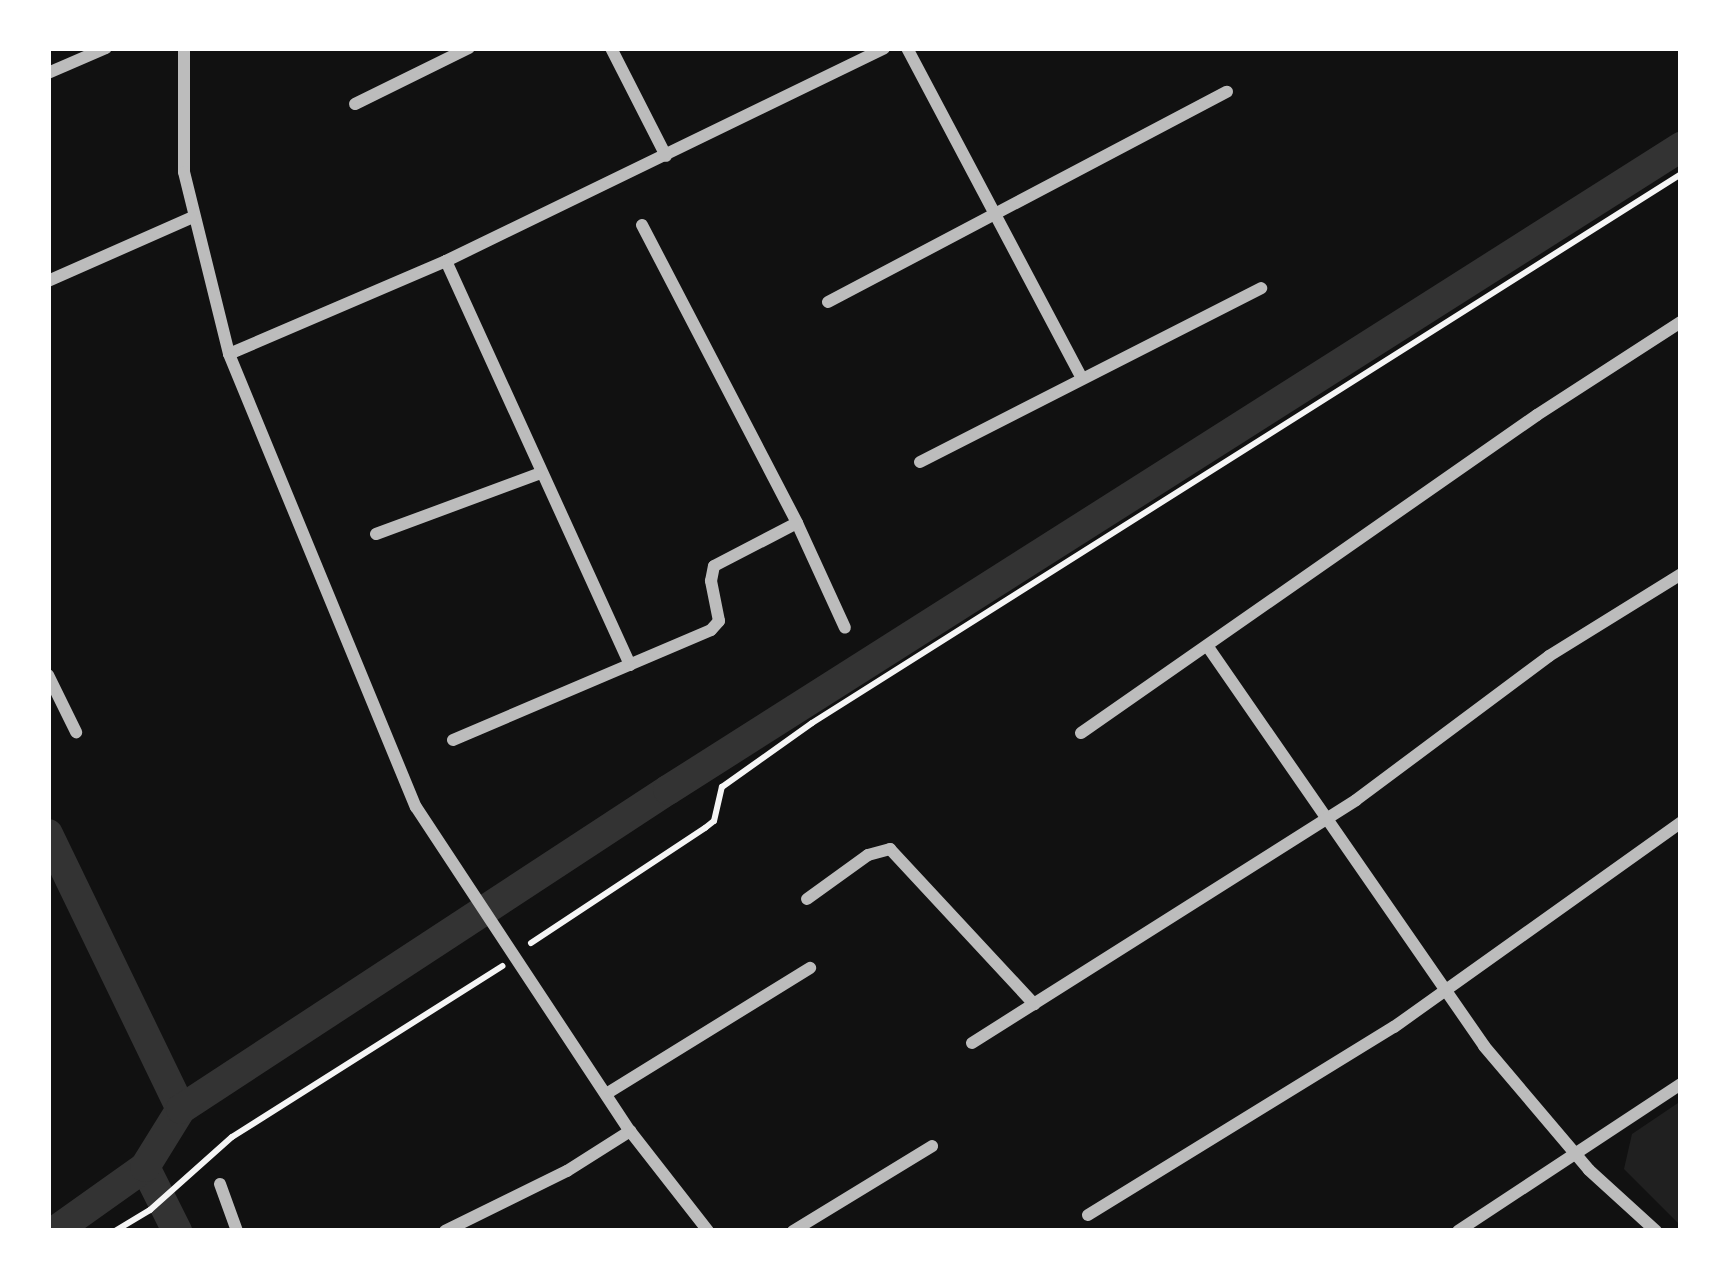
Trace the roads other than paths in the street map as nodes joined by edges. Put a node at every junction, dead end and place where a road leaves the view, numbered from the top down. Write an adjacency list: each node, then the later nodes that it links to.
1 (106, 48): 7 (street)
2 (184, 48): 12 (street)
3 (469, 48): 9 (street)
4 (611, 48): 10 (street)
5 (884, 48): 10 (street)
6 (907, 48): 11 (street)
7 (48, 73)
8 (1227, 92): 11 (street)
9 (355, 104)
10 (666, 155): 14 (street)
11 (992, 212): 17 (street); 20 (street)
12 (191, 218): 15 (street); 19 (street)
13 (642, 225): 23 (street)
14 (446, 261): 19 (street); 22 (street)
15 (48, 281)
16 (1261, 288): 20 (street)
17 (828, 302)
18 (1681, 322): 27 (street)
19 (230, 354): 41 (street)
20 (1082, 379): 21 (street)
21 (920, 462)
22 (541, 473): 24 (street); 28 (street)
23 (797, 523): 26 (street); 28 (street)
24 (376, 534)
25 (1681, 574): 33 (street)
26 (845, 628)
27 (1208, 647): 31 (street); 33 (street)
28 (630, 665): 32 (street)
29 (48, 675): 30 (street)
30 (76, 732)
31 (1081, 733)
32 (453, 740)
33 (1324, 820): 37 (street); 38 (street)
34 (1681, 822): 37 (street)
35 (808, 899): 38 (street)
36 (810, 968): 41 (street)
37 (1445, 991): 44 (street); 46 (street)
38 (1034, 1004): 39 (street)
39 (972, 1043)
40 (1681, 1084): 44 (street)
41 (606, 1094): 42 (street)
42 (630, 1131): 48 (street); 49 (street)
43 (932, 1146): 50 (street)
44 (1576, 1155): 51 (street); 52 (street)
45 (220, 1184): 47 (street)
46 (1088, 1215)
47 (238, 1231)
48 (445, 1231)
49 (708, 1231)
50 (793, 1231)
51 (1458, 1231)
52 (1656, 1231)

